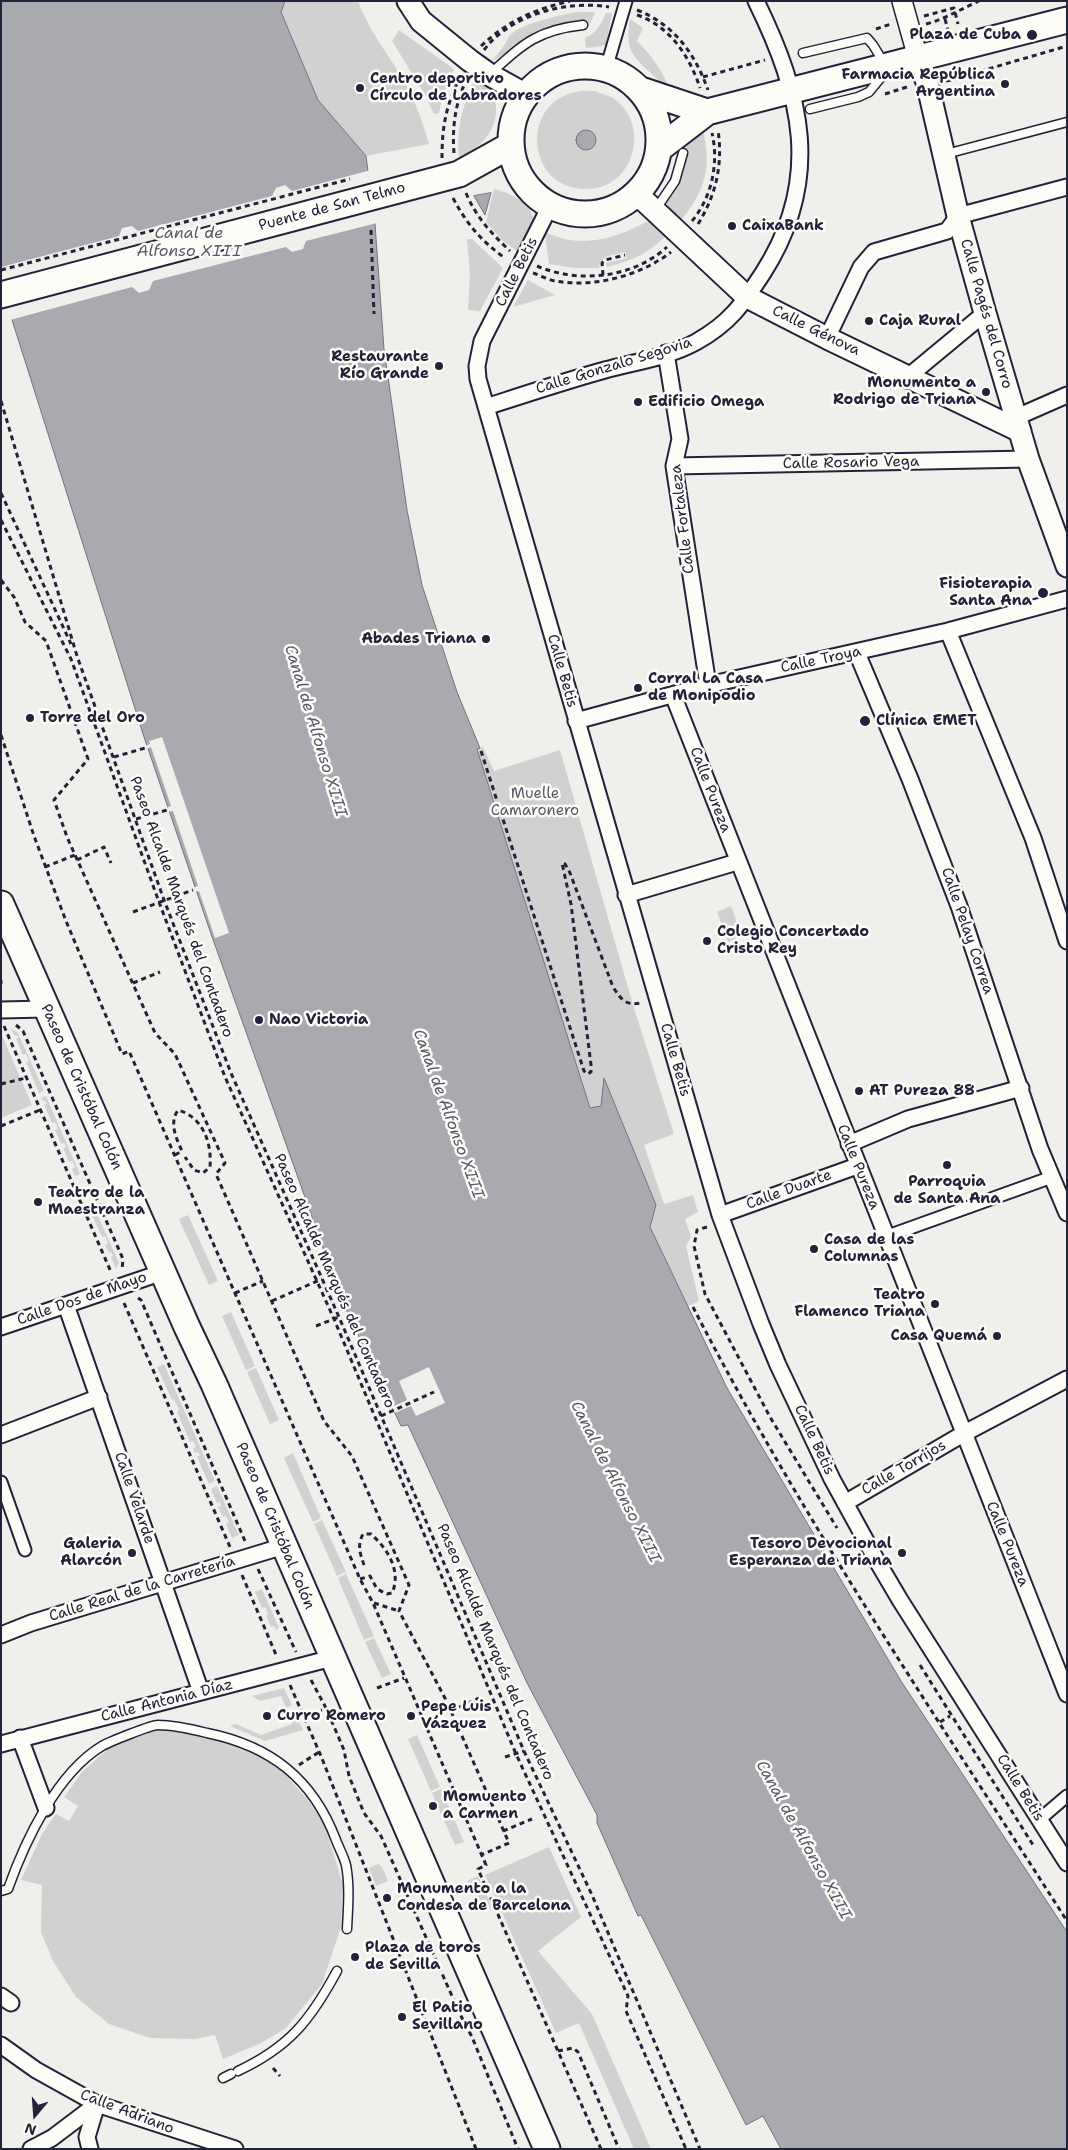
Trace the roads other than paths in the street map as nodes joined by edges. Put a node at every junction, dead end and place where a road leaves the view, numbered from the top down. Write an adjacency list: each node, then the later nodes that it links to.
1 (408, 1): 9 (main road)
2 (756, 1): 13 (street, Calle Gonzalo Segovia)
3 (902, 1): 8 (street)
4 (624, 6): 11 (street)
5 (1067, 20): 8 (main road)
6 (583, 25): 9 (lane)
7 (803, 53): 10 (lane)
8 (918, 58): 10 (main road); 20 (main road, Calle Pagés del Corro)
9 (478, 66): 14 (main road)
10 (889, 66): 13 (main road); 16 (lane)
11 (606, 69): 12 (main road); 14 (main road)
12 (641, 90): 15 (main road); 19 (main road)
13 (792, 90): 15 (main road); 28 (street, Calle Gonzalo Segovia)
14 (526, 95): 18 (main road)
15 (707, 105): 19 (main road)
16 (810, 109)
17 (1067, 122): 20 (lane)
18 (510, 145): 21 (main road, Puente de San Telmo); 22 (main road)
19 (672, 151): 24 (main road)
20 (944, 155): 26 (main road, Calle Pagés del Corro)
21 (445, 170): 22 (main road, Puente de San Telmo); 27 (main road, Puente de San Telmo)
22 (518, 174): 25 (main road)
23 (1067, 188): 26 (street)
24 (646, 202): 25 (main road); 28 (main road, Calle Génova)
25 (550, 206): 34 (street, Calle Betis)
26 (958, 216): 29 (main road, Calle Pagés del Corro); 30 (street)
27 (1, 295)
28 (747, 297): 30 (main road, Calle Génova); 31 (street, Calle Gonzalo Segovia)
29 (985, 314): 32 (street); 35 (main road, Calle Pagés del Corro)
30 (827, 338): 32 (main road, Calle Génova)
31 (666, 354): 34 (street, Calle Gonzalo Segovia); 37 (street, Calle Fortaleza)
32 (909, 376): 35 (main road, Calle Génova)
33 (1067, 395): 35 (street)
34 (486, 407): 44 (street, Calle Betis)
35 (1018, 424): 36 (main road, Calle Pagés del Corro)
36 (1028, 459): 37 (street, Calle Rosario Vega); 38 (main road, Calle Pagés del Corro)
37 (674, 466): 42 (street, Calle Fortaleza)
38 (1067, 566)
39 (1067, 599): 40 (street, Calle Troya)
40 (948, 631): 41 (street, Calle Troya); 48 (street)
41 (857, 652): 42 (street, Calle Troya); 51 (street, Calle Pelay Correa)
42 (708, 685): 43 (street, Calle Troya)
43 (673, 695): 44 (street, Calle Troya); 45 (street, Calle Pureza)
44 (576, 721): 46 (street, Calle Betis)
45 (737, 862): 46 (street); 52 (street, Calle Pureza)
46 (626, 894): 56 (street, Calle Betis)
47 (1, 904): 49 (main road, Paseo de Cristóbal Colón)
48 (1067, 941)
49 (46, 1009): 50 (street); 58 (main road, Paseo de Cristóbal Colón)
50 (1, 1010)
51 (1021, 1088): 52 (street); 54 (street, Calle Pelay Correa)
52 (848, 1144): 53 (street, Calle Pureza)
53 (857, 1166): 56 (street, Calle Duarte); 57 (street, Calle Pureza)
54 (1052, 1177): 55 (street, Calle Pelay Correa); 57 (street)
55 (1067, 1213)
56 (720, 1215): 66 (street, Calle Betis)
57 (885, 1237): 63 (street, Calle Pureza)
58 (163, 1272): 59 (street, Calle Dos de Mayo); 67 (main road, Paseo de Cristóbal Colón)
59 (66, 1305): 60 (street, Calle Dos de Mayo); 62 (street, Calle Velarde)
60 (1, 1327)
61 (1067, 1379): 63 (street, Calle Torrijos)
62 (99, 1397): 64 (street); 69 (street, Calle Velarde)
63 (964, 1434): 66 (street, Calle Torrijos); 73 (street, Calle Pureza)
64 (1, 1435)
65 (1, 1482): 68 (street)
66 (845, 1503): 78 (street, Calle Betis)
67 (284, 1546): 69 (street, Calle Real de la Carretería); 71 (main road, Paseo de Cristóbal Colón)
68 (25, 1550)
69 (163, 1583): 70 (street, Calle Real de la Carretería); 72 (street, Calle Velarde)
70 (1, 1635)
71 (332, 1658): 72 (street, Calle Antonia Díaz); 89 (main road, Paseo de Cristóbal Colón)
72 (201, 1692): 74 (street, Calle Antonia Díaz)
73 (1067, 1694)
74 (20, 1738): 75 (street, Calle Antonia Díaz); 77 (street)
75 (1, 1744)
76 (1067, 1796): 78 (street)
77 (46, 1808): 80 (lane); 81 (lane)
78 (1040, 1819): 79 (street, Calle Betis)
79 (1067, 1863)
80 (1, 1891)
81 (347, 1929)
82 (337, 1971): 84 (lane)
83 (1, 2045): 85 (street, Calle Adriano)
84 (224, 2078)
85 (97, 2104): 86 (street); 87 (street); 88 (street, Calle Adriano)
86 (30, 2149)
87 (90, 2149)
88 (235, 2149)
89 (547, 2149)

